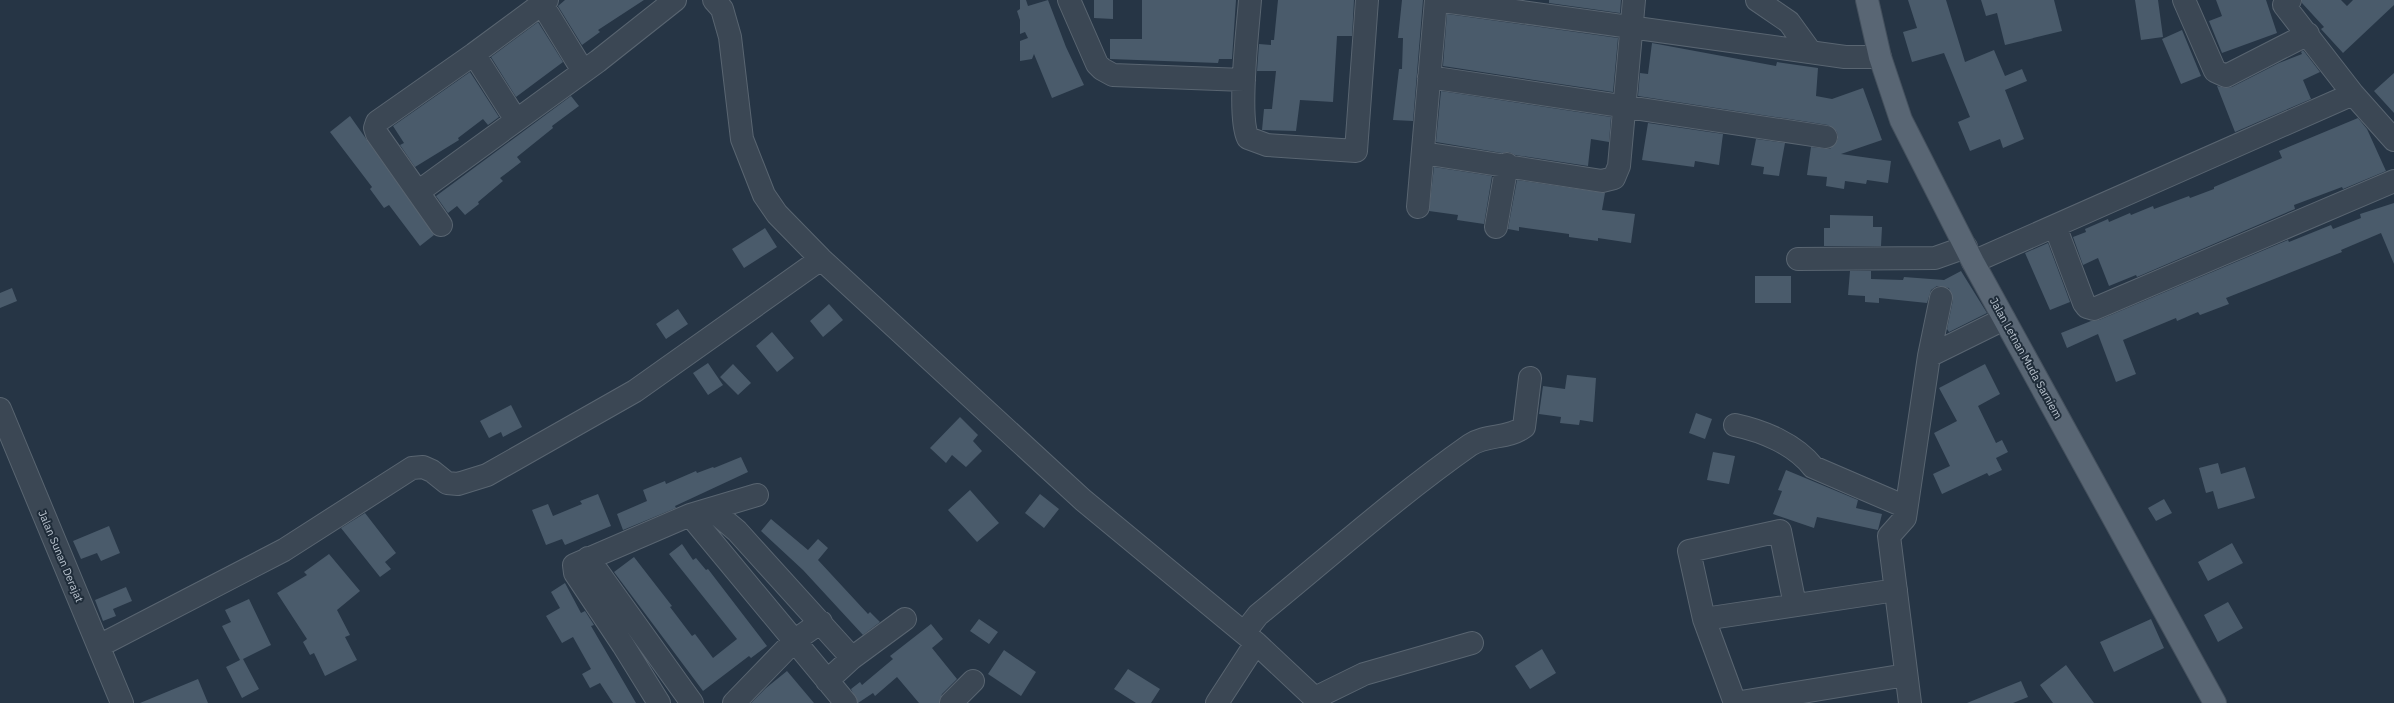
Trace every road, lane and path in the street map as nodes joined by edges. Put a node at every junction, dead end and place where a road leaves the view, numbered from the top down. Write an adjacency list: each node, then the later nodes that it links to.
1 (675, 0): 18 (street)
2 (714, 0): 35 (street)
3 (1069, 0): 20 (street)
4 (1250, 0): 20 (street)
5 (1367, 0): 20 (street)
6 (1436, 0): 13 (street); 19 (street)
7 (1634, 0): 13 (street)
8 (1757, 0): 15 (street)
9 (2184, 0): 14 (street)
10 (2290, 0): 14 (street)
11 (1870, 1): 17 (main road, Jalan Letnan Muda Sarniem)
12 (545, 2): 16 (street); 18 (street)
13 (1630, 28): 15 (street); 22 (street)
14 (2308, 34): 21 (street)
15 (1810, 51): 17 (street)
16 (474, 54): 23 (street); 29 (street)
17 (1880, 57): 34 (main road, Jalan Letnan Muda Sarniem)
18 (583, 71): 23 (street)
19 (1429, 77): 22 (street); 26 (street)
20 (1244, 80)
21 (2353, 94): 25 (street); 32 (street)
22 (1624, 106): 24 (street); 27 (street)
23 (516, 120): 29 (street)
24 (1826, 137)
25 (2394, 140)
26 (1423, 152): 27 (street); 30 (street)
27 (1507, 164): 33 (street)
28 (2394, 181): 32 (street)
29 (418, 192): 31 (street)
30 (1418, 207)
31 (441, 225)
32 (2055, 226): 34 (street)
33 (1496, 227)
34 (1970, 255): 36 (street); 38 (main road, Jalan Letnan Muda Sarniem)
35 (821, 259): 54 (street); 58 (street)
36 (1798, 259)
37 (1941, 298): 39 (street)
38 (2004, 319): 39 (street); 72 (main road, Jalan Letnan Muda Sarniem)
39 (1929, 356): 44 (street)
40 (1530, 378): 54 (street)
41 (0, 409): 58 (street, Jalan Sunan Derajat)
42 (1735, 425): 44 (street)
43 (756, 495): 45 (street)
44 (1906, 507): 49 (street)
45 (711, 509): 46 (street); 47 (street)
46 (690, 515): 48 (street); 55 (street)
47 (737, 532): 48 (street); 53 (street)
48 (715, 546): 56 (street)
49 (1896, 590): 50 (street); 60 (street)
50 (1795, 605): 52 (street); 52 (street)
51 (905, 619): 59 (street)
52 (1704, 619): 60 (street)
53 (821, 622): 56 (street); 59 (street)
54 (1250, 638): 64 (street); 70 (street)
55 (633, 640): 63 (street); 66 (street)
56 (794, 641): 61 (street); 67 (street)
57 (1472, 643): 64 (street)
58 (99, 646): 65 (street, Jalan Sunan Derajat)
59 (852, 658): 61 (street)
60 (1906, 675): 71 (street)
61 (827, 681): 68 (street)
62 (973, 681): 69 (street)
63 (684, 700)
64 (1317, 701)
65 (122, 703)
66 (659, 703)
67 (734, 703)
68 (846, 703)
69 (951, 703)
70 (1216, 703)
71 (1910, 703)
72 (2215, 703)

